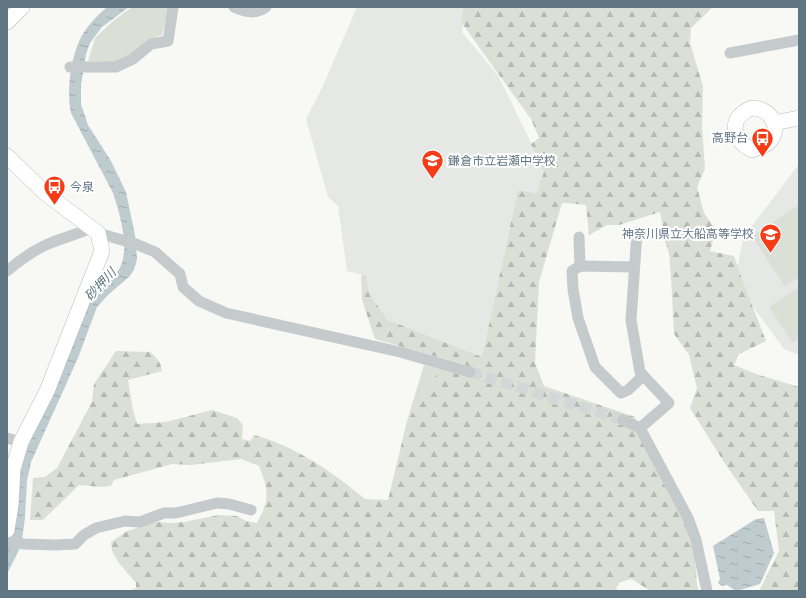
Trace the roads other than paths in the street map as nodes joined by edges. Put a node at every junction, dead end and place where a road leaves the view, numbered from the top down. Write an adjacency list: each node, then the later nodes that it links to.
1 (22, 7): 5 (street)
2 (173, 7): 8 (street)
3 (234, 7): 4 (street)
4 (266, 7)
5 (7, 22)
6 (799, 40): 7 (street)
7 (730, 53)
8 (70, 66)
9 (799, 118): 10 (street)
10 (774, 123)
11 (7, 156): 12 (street)
12 (94, 230): 17 (street); 18 (street); 22 (street)
13 (637, 232): 16 (street)
14 (579, 237): 15 (street)
15 (580, 266): 16 (street); 19 (street)
16 (634, 267): 19 (street)
17 (7, 271)
18 (470, 372)
19 (643, 376): 21 (street)
20 (623, 420): 21 (street)
21 (640, 428): 25 (street)
22 (14, 440): 24 (street)
23 (251, 510): 24 (street)
24 (7, 538)
25 (707, 591)

